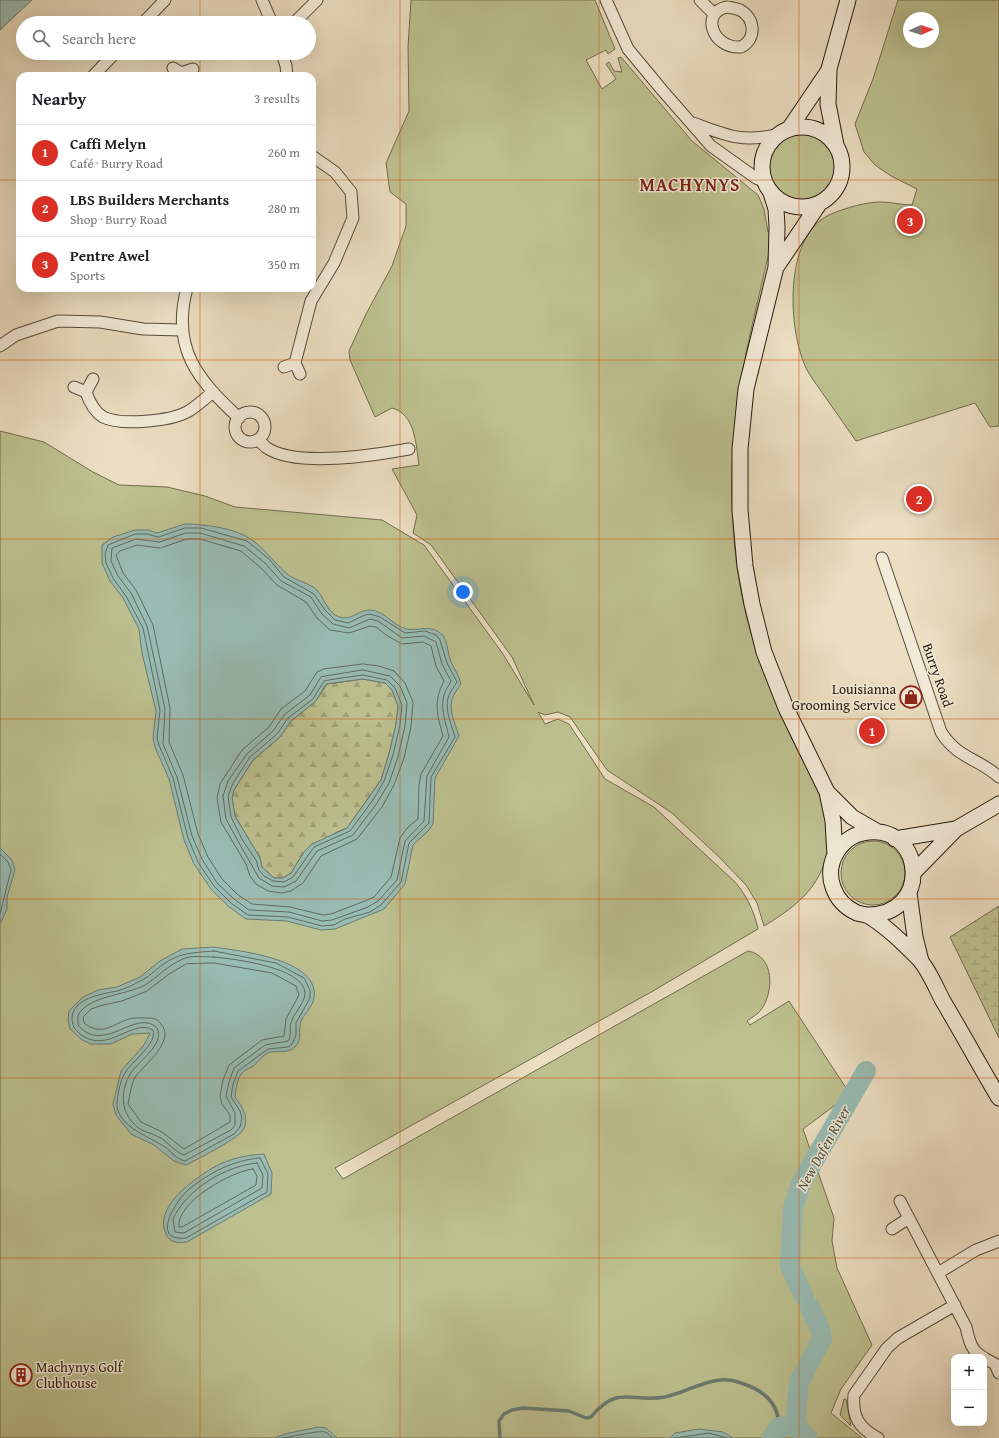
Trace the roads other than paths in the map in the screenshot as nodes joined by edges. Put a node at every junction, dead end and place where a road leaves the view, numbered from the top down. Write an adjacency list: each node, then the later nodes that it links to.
1 (165, 0): 8 (street)
2 (262, 0): 9 (street)
3 (317, 0): 10 (street)
4 (606, 0): 18 (street)
5 (700, 0): 7 (street)
6 (848, 0): 14 (main road)
7 (714, 14)
8 (150, 16)
9 (269, 16)
10 (301, 16)
11 (108, 60): 15 (street)
12 (284, 60): 17 (street)
13 (193, 69): 16 (street)
14 (829, 69): 19 (main road); 20 (main road)
15 (97, 72)
16 (178, 72)
17 (287, 72)
18 (690, 122): 19 (street); 22 (street)
19 (784, 131): 20 (main road); 22 (main road)
20 (836, 145): 23 (main road)
21 (316, 159): 28 (street)
22 (768, 187): 23 (main road); 24 (main road)
23 (818, 204): 24 (main road)
24 (776, 267): 40 (main road)
25 (186, 292): 26 (street)
26 (181, 330): 27 (street); 34 (street)
27 (0, 346)
28 (295, 363): 29 (street); 30 (street)
29 (284, 367)
30 (300, 374)
31 (93, 379): 33 (street)
32 (74, 387): 33 (street)
33 (86, 392): 34 (street)
34 (212, 393): 35 (street)
35 (238, 418): 36 (street); 36 (street)
36 (258, 440): 37 (street)
37 (409, 449)
38 (882, 558): 39 (street, Burry Road)
39 (999, 777)
40 (827, 792): 43 (main road); 45 (main road)
41 (999, 804): 42 (main road)
42 (956, 828): 44 (main road); 46 (main road)
43 (878, 832): 44 (main road); 45 (main road)
44 (895, 839): 46 (main road)
45 (835, 855): 48 (main road)
46 (914, 872): 47 (main road)
47 (910, 893): 48 (main road); 49 (main road)
48 (868, 915): 49 (main road)
49 (921, 961): 50 (main road)
50 (999, 1098)
51 (900, 1201): 52 (street)
52 (909, 1218): 53 (street); 55 (street)
53 (892, 1229)
54 (999, 1240): 55 (street)
55 (938, 1273): 56 (street)
56 (955, 1305): 57 (street); 60 (street)
57 (978, 1354)
58 (987, 1359): 59 (street)
59 (998, 1366)
60 (878, 1438)

